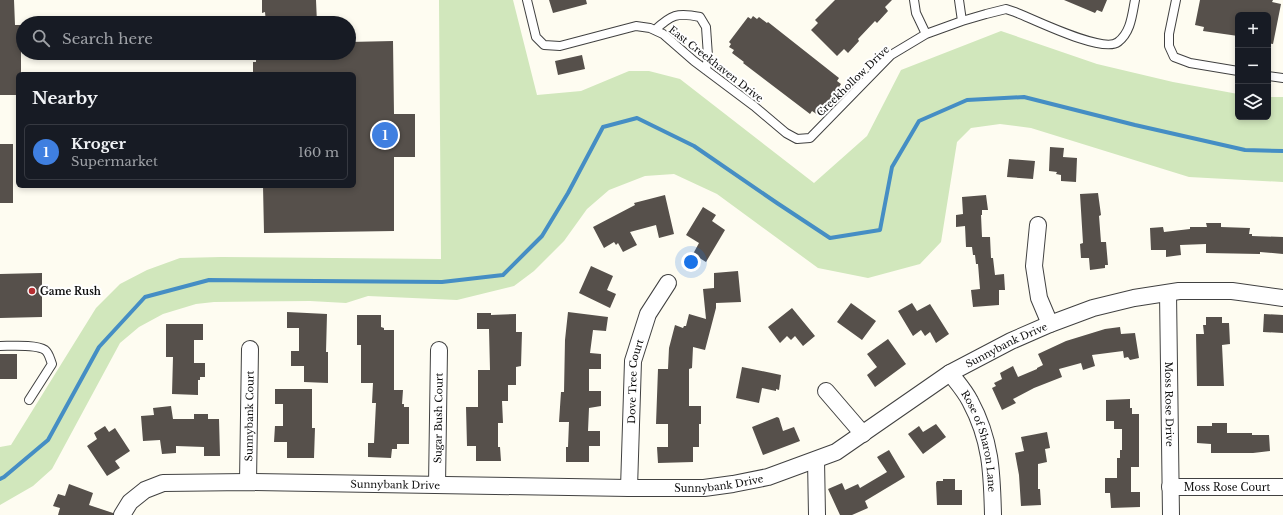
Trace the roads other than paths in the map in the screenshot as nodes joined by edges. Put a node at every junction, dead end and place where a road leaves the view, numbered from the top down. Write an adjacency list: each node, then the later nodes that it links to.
1 (527, 0): 7 (lane, East Creekhaven Drive)
2 (914, 0): 8 (lane)
3 (959, 0): 6 (lane)
4 (1134, 0): 6 (lane, Creekhollow Drive)
5 (1176, 0): 10 (lane)
6 (962, 21): 8 (lane, Creekhollow Drive)
7 (655, 30): 9 (lane, East Creekhaven Drive); 9 (lane)
8 (926, 34): 13 (lane, Creekhollow Drive)
9 (706, 70): 13 (lane, East Creekhaven Drive)
10 (1235, 70)
11 (1271, 76): 12 (lane)
12 (1283, 78)
13 (797, 139)
14 (1038, 225): 18 (street)
15 (668, 283): 31 (street, Dove Tree Court)
16 (1168, 293): 17 (street, Sunnybank Drive); 18 (street, Sunnybank Drive); 29 (street, Moss Rose Drive)
17 (1283, 298)
18 (1050, 324): 22 (street, Sunnybank Drive)
19 (0, 346): 24 (lane)
20 (250, 349): 27 (street, Sunnybank Court)
21 (440, 350): 28 (street, Sugar Bush Court)
22 (950, 373): 25 (street, Sunnybank Drive); 34 (street, Rose of Sharon Lane)
23 (826, 391): 25 (street)
24 (30, 400)
25 (863, 434): 26 (street, Sunnybank Drive)
26 (816, 460): 31 (street, Sunnybank Drive); 33 (street)
27 (248, 482): 28 (street, Sunnybank Drive); 32 (street, Sunnybank Drive)
28 (438, 485): 31 (street, Sunnybank Drive)
29 (1170, 486): 30 (street, Moss Rose Court); 35 (street, Moss Rose Drive)
30 (1283, 487)
31 (629, 488)
32 (122, 515)
33 (817, 515)
34 (993, 515)
35 (1171, 515)

